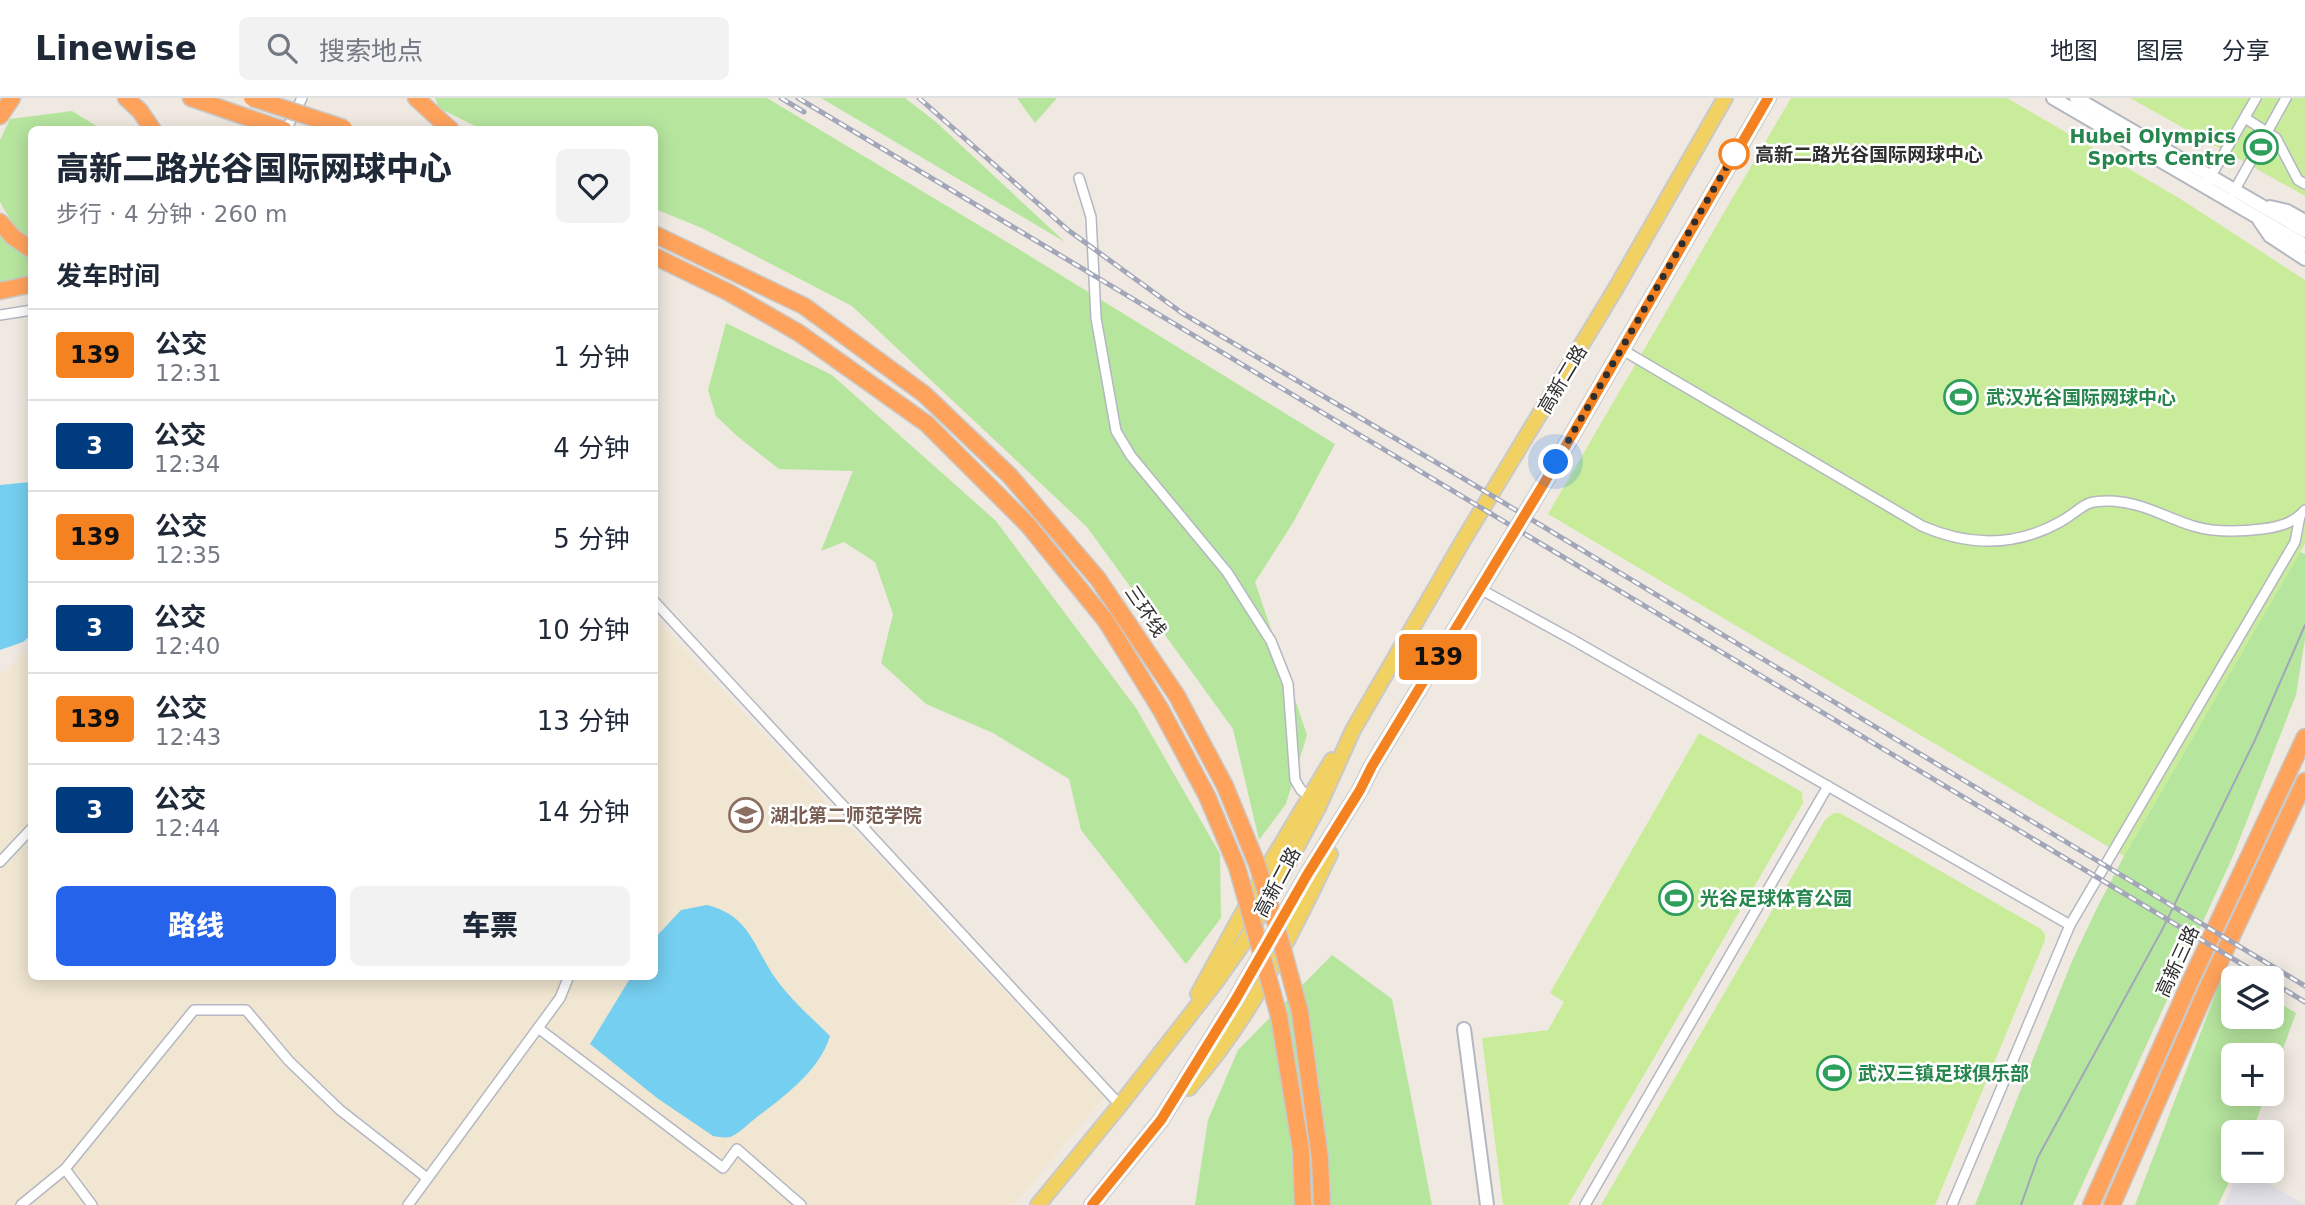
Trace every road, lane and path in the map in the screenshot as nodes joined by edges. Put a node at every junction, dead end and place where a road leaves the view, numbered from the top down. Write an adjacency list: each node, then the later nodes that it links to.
1 (6, 98): 14 (main road)
2 (12, 98): 15 (highway)
3 (126, 98): 17 (highway)
4 (191, 98): 18 (highway)
5 (252, 98): 20 (highway, bridge)
6 (302, 98): 19 (street)
7 (416, 98): 21 (highway)
8 (1725, 98): 48 (main road, 高新二路)
9 (1768, 98): 44 (main road, 高新二路)
10 (2053, 98): 24 (street)
11 (2076, 98): 24 (street)
12 (2256, 98): 16 (street)
13 (2286, 98): 22 (street)
14 (0, 104)
15 (0, 116)
16 (2245, 118): 22 (street); 24 (street)
17 (150, 126)
18 (273, 126)
19 (287, 126)
20 (336, 126)
21 (447, 126)
22 (2268, 131): 25 (street); 26 (street)
23 (1079, 178): 52 (street)
24 (2208, 181): 26 (street)
25 (2305, 184)
26 (2231, 195): 27 (street)
27 (2258, 210): 28 (street); 31 (street); 33 (street); 36 (street)
28 (2305, 221)
29 (0, 222): 34 (highway)
30 (658, 224): 38 (highway)
31 (2305, 232)
32 (658, 236): 38 (highway, 三环线)
33 (2305, 245)
34 (28, 247)
35 (658, 258): 43 (highway, 三环线)
36 (2305, 259)
37 (658, 270): 43 (highway)
38 (741, 276): 70 (highway, 三环线, bridge)
39 (28, 285): 40 (highway)
40 (0, 291)
41 (28, 311): 42 (street)
42 (0, 315)
43 (799, 333): 69 (highway, 三环线, bridge)
44 (1621, 349): 45 (street); 46 (main road, 高新二路)
45 (2302, 513): 55 (street)
46 (1480, 589): 51 (street); 68 (main road, 高新二路)
47 (658, 605): 60 (street)
48 (1353, 730): 52 (main road, 高新二路); 57 (main road, 高新二路)
49 (2305, 737): 74 (highway, 高新三路)
50 (2305, 783): 75 (highway, 高新三路)
51 (1828, 786): 55 (street); 72 (street)
52 (1310, 797): 57 (main road, 高新二路)
53 (28, 832): 54 (street)
54 (0, 862)
55 (2070, 925): 73 (street)
56 (567, 980): 58 (street)
57 (1183, 1023): 60 (main road, 高新二路)
58 (538, 1028): 62 (street); 66 (street)
59 (1464, 1029): 71 (street)
60 (1120, 1105): 67 (main road, 高新二路)
61 (65, 1169): 62 (street); 63 (street); 64 (street)
62 (427, 1178): 65 (street)
63 (21, 1205)
64 (92, 1205)
65 (408, 1205)
66 (800, 1205)
67 (1038, 1205)
68 (1091, 1205)
69 (1303, 1205)
70 (1322, 1205)
71 (1487, 1205)
72 (1585, 1205)
73 (1952, 1205)
74 (2091, 1205)
75 (2112, 1205)

